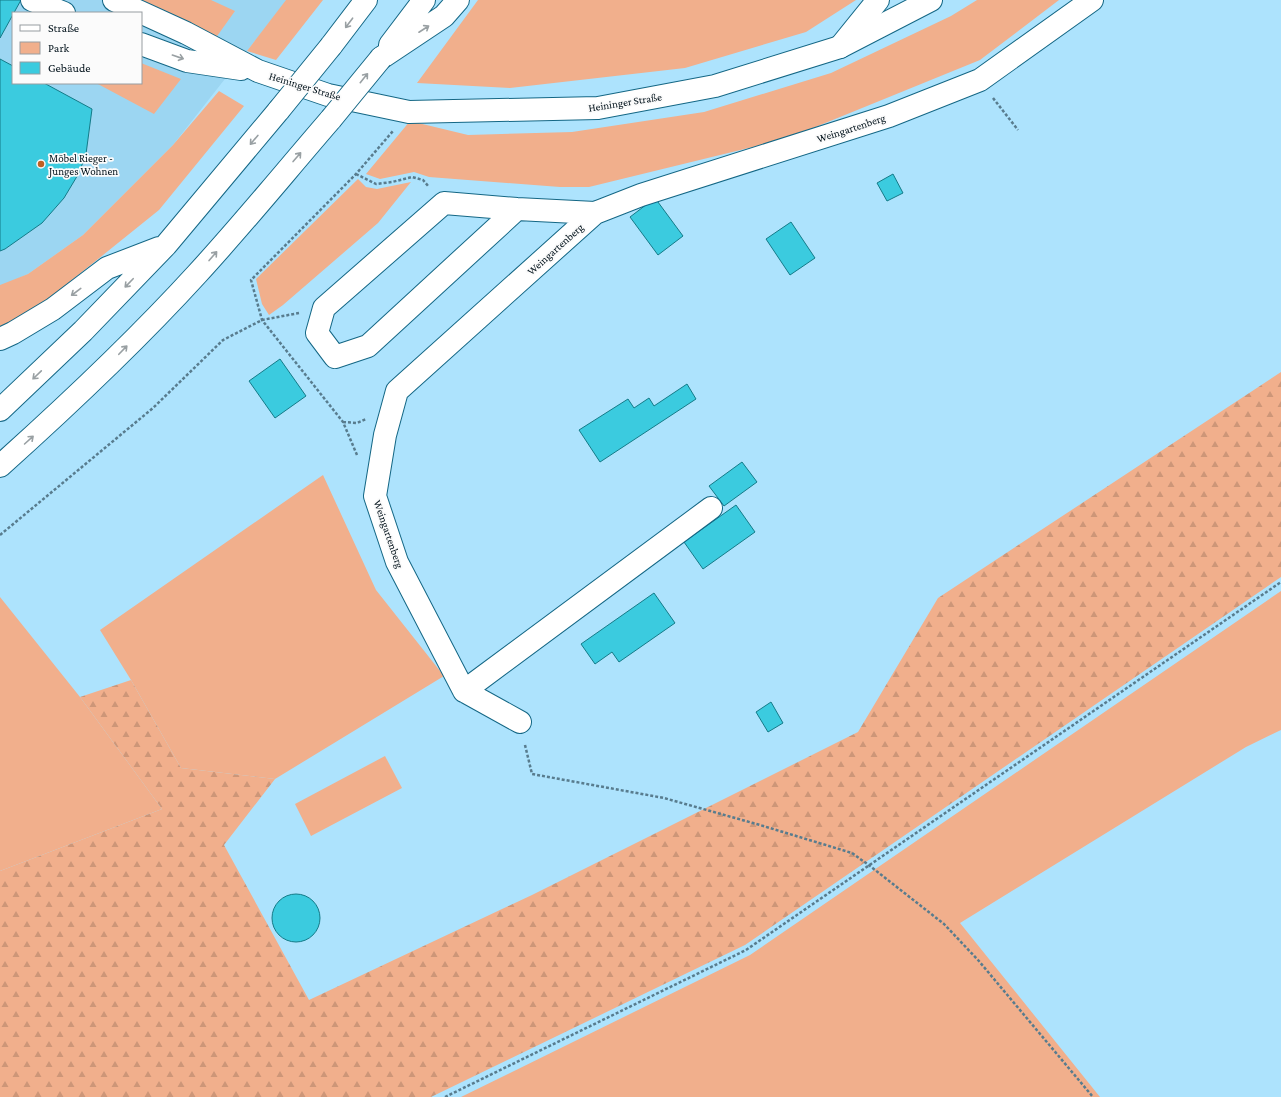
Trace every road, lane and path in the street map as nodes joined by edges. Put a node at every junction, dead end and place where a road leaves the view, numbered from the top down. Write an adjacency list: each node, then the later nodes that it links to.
1 (32, 0): 9 (main road)
2 (114, 0): 10 (main road, Heininger Straße)
3 (366, 0): 23 (main road, one-way to 23, bridge)
4 (424, 0): 14 (main road)
5 (458, 0): 14 (main road, one-way to 5)
6 (878, 0): 13 (main road)
7 (931, 0): 13 (main road, Heininger Straße)
8 (1092, 0): 16 (main road, Weingartenberg)
9 (62, 12)
10 (140, 12)
11 (142, 13): 15 (main road, Heininger Straße)
12 (142, 44): 15 (main road, Heininger Straße, one-way to 15)
13 (840, 47): 17 (main road, Heininger Straße)
14 (381, 58): 29 (main road, one-way to 14, bridge)
15 (258, 71): 17 (main road, Heininger Straße)
16 (980, 80): 18 (path); 22 (main road, Weingartenberg)
17 (409, 112): 19 (path)
18 (1018, 130)
19 (356, 174): 20 (path); 25 (path)
20 (444, 203): 21 (main road); 24 (main road)
21 (517, 209): 22 (main road); 24 (main road)
22 (595, 213): 33 (main road, Weingartenberg)
23 (166, 245): 26 (main road, one-way to 26); 27 (main road, one-way to 27)
24 (324, 308): 25 (path)
25 (262, 320): 28 (path); 31 (path)
26 (0, 339)
27 (0, 410)
28 (358, 456)
29 (0, 466)
30 (710, 508): 33 (main road)
31 (0, 535)
32 (1281, 582): 35 (path)
33 (464, 691): 34 (main road)
34 (520, 722): 35 (path)
35 (870, 866): 36 (path); 37 (path)
36 (445, 1097)
37 (1093, 1097)

